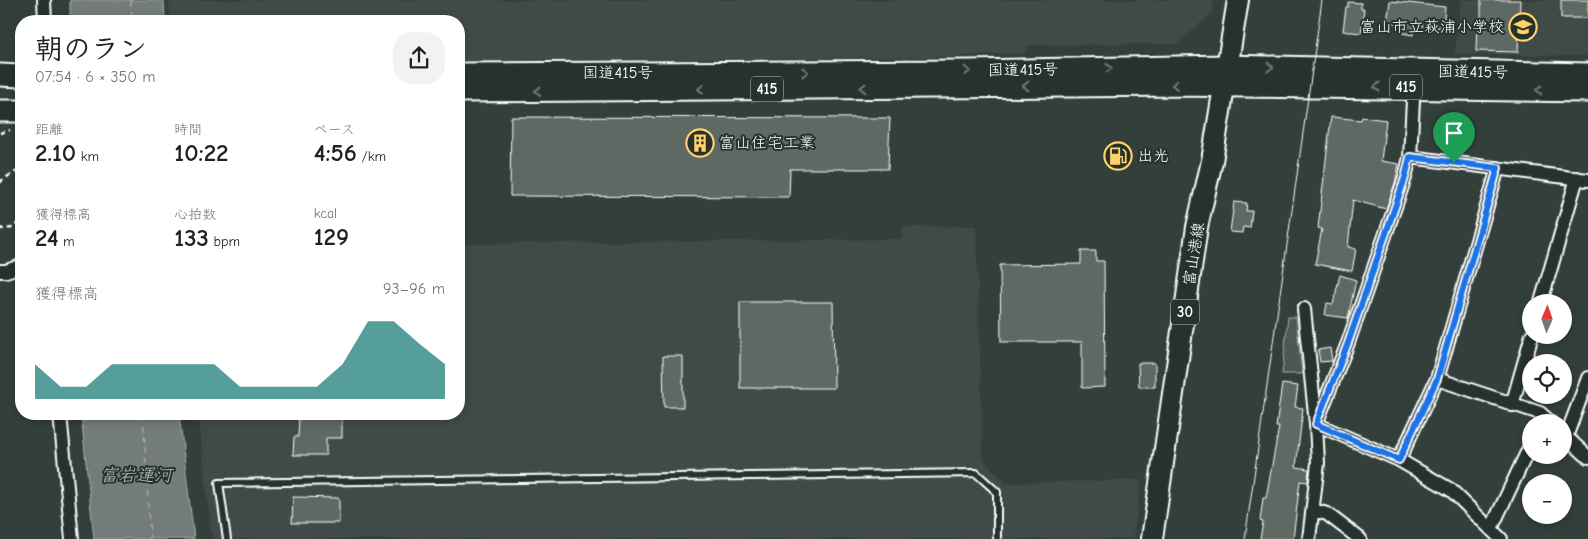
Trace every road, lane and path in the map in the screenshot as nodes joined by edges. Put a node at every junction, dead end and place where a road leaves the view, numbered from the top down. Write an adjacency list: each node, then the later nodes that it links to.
1 (44, 0): 3 (street)
2 (1238, 0): 8 (main road, 富山港線)
3 (45, 15)
4 (465, 74): 8 (highway, 国道415号 / 415, one-way to 8)
5 (1588, 74): 9 (highway, 国道415号 / 415)
6 (0, 75): 7 (highway)
7 (15, 76)
8 (1226, 76): 9 (highway, 国道415号 / 415); 10 (highway, 国道415号 / 415, one-way to 10); 44 (main road, 富山港線 / 30)
9 (1415, 79): 11 (highway, 国道415号 / 415, one-way to 9); 16 (street)
10 (465, 91)
11 (1588, 91)
12 (0, 111): 13 (highway)
13 (15, 118)
14 (15, 122): 15 (path)
15 (0, 133)
16 (1410, 157): 17 (street); 34 (street)
17 (1498, 168): 19 (street); 29 (street)
18 (15, 172): 20 (path)
19 (1582, 179): 25 (street)
20 (0, 183)
21 (15, 226): 22 (path)
22 (0, 227)
23 (15, 268): 24 (street)
24 (0, 271)
25 (1544, 294)
26 (1304, 309): 34 (street)
27 (1529, 344): 30 (street)
28 (1588, 378): 32 (street)
29 (1437, 379): 30 (street); 37 (street)
30 (1512, 404): 31 (street)
31 (1541, 414)
32 (1572, 418)
33 (61, 420): 41 (street)
34 (1316, 424): 37 (street); 39 (street)
35 (1572, 442): 36 (street)
36 (1588, 457)
37 (1399, 460): 40 (street)
38 (1522, 463): 40 (street)
39 (1313, 510): 45 (street); 46 (street)
40 (1491, 529): 47 (street)
41 (72, 539)
42 (227, 539): 43 (lane)
43 (997, 539)
44 (1152, 539)
45 (1309, 539)
46 (1360, 539)
47 (1501, 539)

